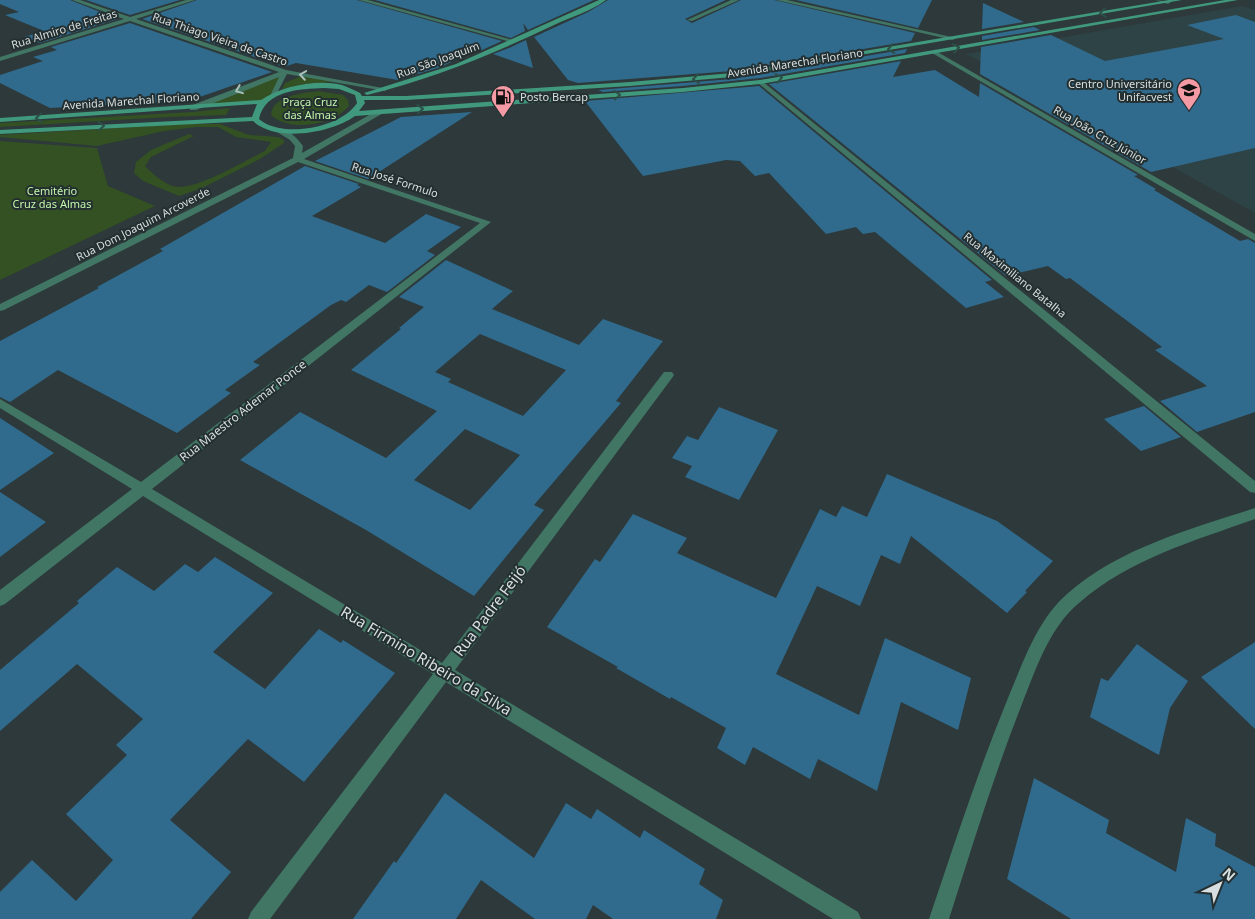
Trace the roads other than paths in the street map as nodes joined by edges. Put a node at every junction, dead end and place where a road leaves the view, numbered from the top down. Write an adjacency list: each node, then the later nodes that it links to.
1 (75, 0): 10 (street, Rua Thiago Vieira de Castro)
2 (192, 0): 10 (street, Rua Almiro de Freitas)
3 (362, 0): 13 (street)
4 (603, 0): 13 (main road, Rua São Joaquim)
5 (736, 0): 11 (street)
6 (779, 0): 12 (street)
7 (1158, 0): 9 (street)
8 (1235, 0): 15 (main road, Avenida Marechal Floriano, one-way to 8)
9 (1175, 1): 12 (main road, Avenida Marechal Floriano, one-way to 12)
10 (130, 19): 16 (street, Rua Almiro de Freitas); 17 (street, Rua Thiago Vieira de Castro)
11 (690, 20)
12 (953, 38): 25 (main road, Avenida Marechal Floriano, one-way to 25)
13 (513, 41): 14 (main road, Rua São Joaquim)
14 (495, 50): 18 (main road, Rua São Joaquim); 22 (main road, Rua São Joaquim)
15 (934, 52): 20 (main road, Avenida Marechal Floriano, one-way to 15); 37 (street, Rua João Cruz Júnior)
16 (0, 59)
17 (285, 72): 19 (street, Rua Thiago Vieira de Castro, one-way to 17); 24 (street); 27 (street, one-way to 27)
18 (440, 79)
19 (333, 80): 22 (street, Rua Thiago Vieira de Castro); 23 (street, Rua Thiago Vieira de Castro)
20 (760, 82): 28 (main road, Avenida Marechal Floriano, one-way to 20); 41 (street, Rua Maximiliano Batalha)
21 (424, 88): 25 (main road, Rua São Joaquim)
22 (385, 89): 23 (main road, Rua São Joaquim)
23 (357, 95): 24 (main road); 25 (main road, Avenida Marechal Floriano); 29 (main road)
24 (273, 96): 26 (main road)
25 (406, 98): 28 (main road, Rua São Joaquim)
26 (262, 102): 27 (main road, Avenida Marechal Floriano); 30 (main road)
27 (193, 108): 31 (main road, Avenida Marechal Floriano, one-way to 31)
28 (381, 112): 29 (main road, Avenida Marechal Floriano); 33 (street, Rua Dom Joaquim Arcoverde)
29 (352, 115): 32 (main road, Avenida Marechal Floriano); 33 (street)
30 (254, 119): 32 (main road); 34 (main road, Avenida Marechal Floriano, one-way to 30)
31 (0, 120)
32 (280, 130): 35 (street)
33 (348, 130): 35 (street, Rua Dom Joaquim Arcoverde)
34 (0, 132)
35 (297, 159): 36 (street, Rua José Formulo); 38 (street, Rua Dom Joaquim Arcoverde)
36 (487, 222): 42 (street, Rua Maestro Ademar Ponce)
37 (1255, 238)
38 (0, 308)
39 (668, 375): 45 (street, Rua Padre Feijó)
40 (0, 403): 42 (street, Rua Firmino Ribeiro da Silva)
41 (1255, 488)
42 (142, 489): 44 (street, Rua Maestro Ademar Ponce); 45 (street, Rua Firmino Ribeiro da Silva)
43 (1255, 513): 48 (street)
44 (0, 599)
45 (444, 672): 46 (street, Rua Padre Feijó); 47 (street, Rua Firmino Ribeiro da Silva)
46 (258, 919)
47 (851, 919)
48 (939, 919)

